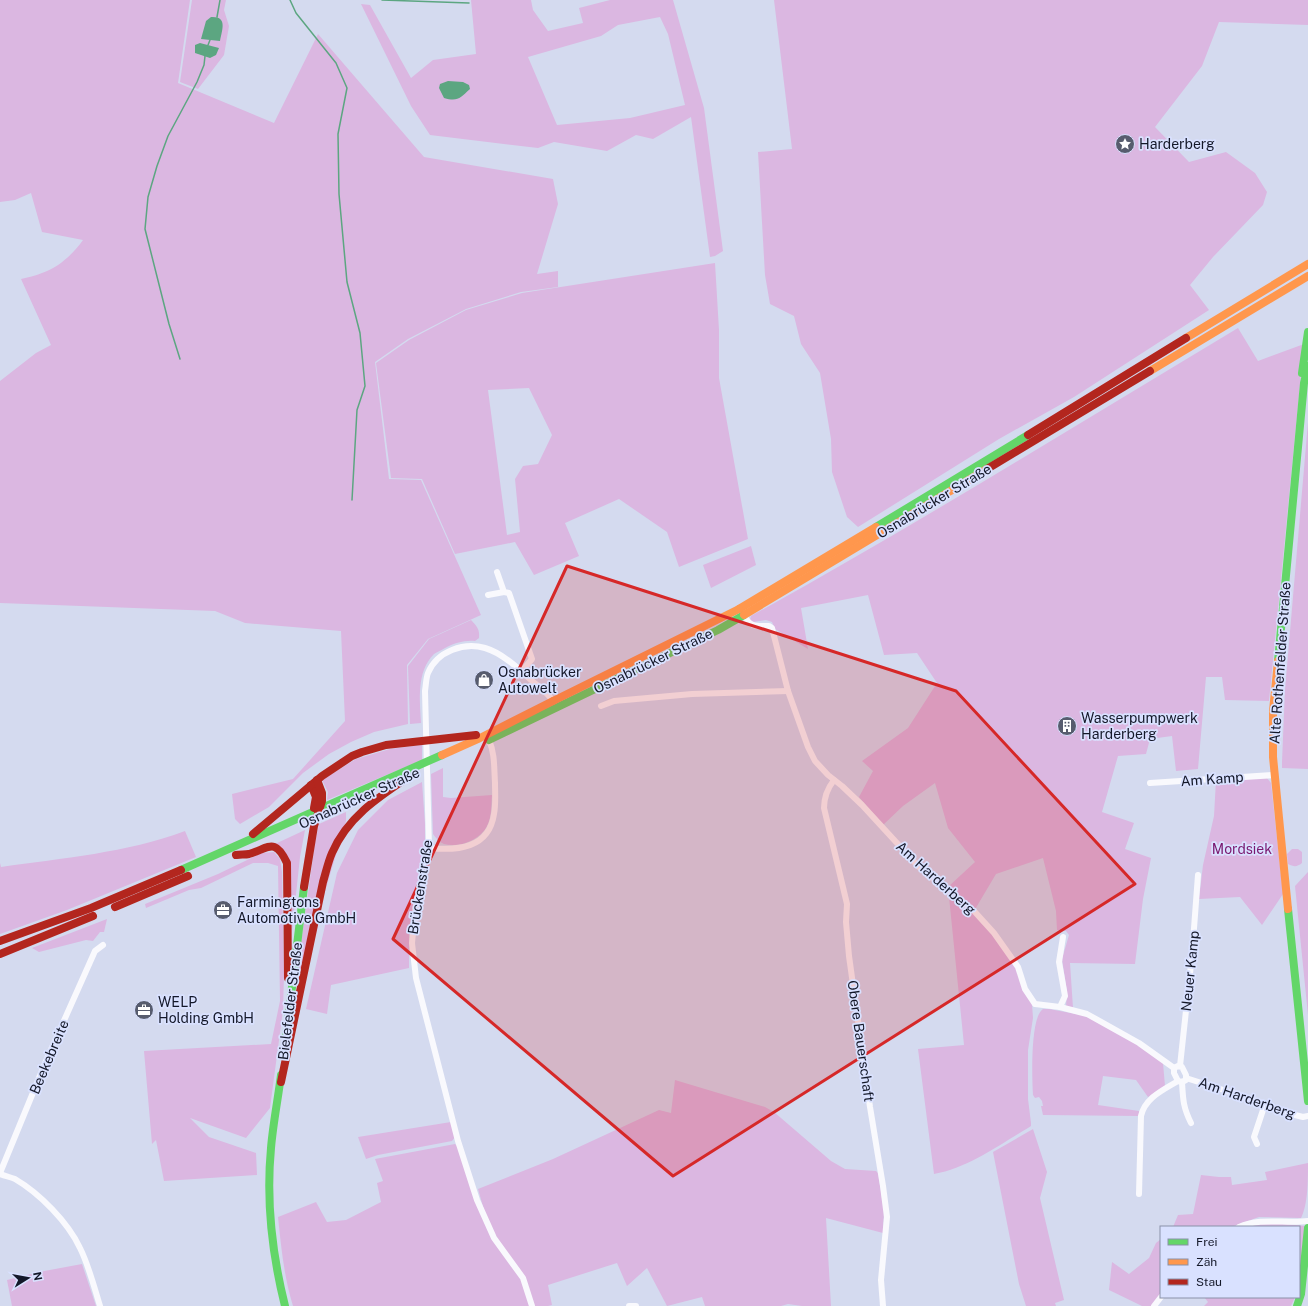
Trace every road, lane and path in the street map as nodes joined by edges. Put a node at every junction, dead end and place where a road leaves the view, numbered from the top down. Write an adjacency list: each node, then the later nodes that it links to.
1 (1308, 264): 11 (main road, Osnabrücker Straße)
2 (1308, 276): 3 (main road, Osnabrücker Straße)
3 (1291, 286): 4 (main road); 11 (main road, Osnabrücker Straße)
4 (1308, 286)
5 (1308, 332): 7 (main road)
6 (1308, 366): 7 (main road)
7 (1304, 383): 18 (main road, Alte Rothenfelder Straße)
8 (497, 572): 9 (street)
9 (504, 592): 10 (street); 12 (street)
10 (488, 595)
11 (742, 612): 13 (street, Am Harderberg); 14 (main road, Osnabrücker Straße); 17 (main road, Osnabrücker Straße)
12 (522, 671): 14 (street, Brückenstraße); 26 (street, Brückenstraße)
13 (788, 691): 15 (street); 20 (street, Am Harderberg)
14 (553, 701): 16 (main road, Osnabrücker Straße)
15 (601, 706)
16 (507, 724): 21 (main road); 23 (main road, Osnabrücker Straße)
17 (489, 740): 19 (main road, Osnabrücker Straße); 26 (street)
18 (1274, 775): 22 (street, Am Kamp); 40 (main road, Alte Rothenfelder Straße)
19 (407, 778): 23 (main road, Osnabrücker Straße); 39 (main road)
20 (834, 780): 36 (street, Am Harderberg); 57 (street, Obere Bauerschaft)
21 (314, 783): 25 (main road); 35 (main road, Bielefelder Straße); 39 (main road, Bielefelder Straße)
22 (1150, 783)
23 (328, 809): 24 (main road, Osnabrücker Straße)
24 (298, 822): 25 (main road, Osnabrücker Straße); 27 (main road, Osnabrücker Straße)
25 (240, 845): 31 (main road, Osnabrücker Straße)
26 (429, 848): 54 (street, Brückenstraße)
27 (236, 855): 29 (main road, Osnabrücker Straße); 35 (main road)
28 (1198, 875): 37 (street, Neuer Kamp)
29 (93, 916): 33 (main road, Osnabrücker Straße); 34 (main road)
30 (1063, 937): 36 (street)
31 (0, 941)
32 (103, 945): 45 (street, Beekebreite)
33 (0, 946)
34 (0, 954)
35 (288, 978): 39 (main road, Bielefelder Straße)
36 (1060, 1007): 37 (street, Am Harderberg)
37 (1177, 1067): 38 (street); 38 (street)
38 (1182, 1080): 41 (street, Am Harderberg); 43 (street); 46 (street)
39 (280, 1082): 53 (main road, Bielefelder Straße)
40 (1308, 1101)
41 (1265, 1104): 42 (street, Am Harderberg); 44 (street)
42 (1308, 1116)
43 (1191, 1123)
44 (1257, 1144)
45 (0, 1173): 52 (street)
46 (1139, 1194)
47 (1308, 1220): 48 (street)
48 (1242, 1226)
49 (1308, 1228): 50 (main road)
50 (1300, 1297)
51 (1160, 1298): 58 (street)
52 (100, 1306)
53 (285, 1306)
54 (532, 1306)
55 (629, 1306): 56 (street)
56 (636, 1306)
57 (883, 1306)
58 (1154, 1306)

